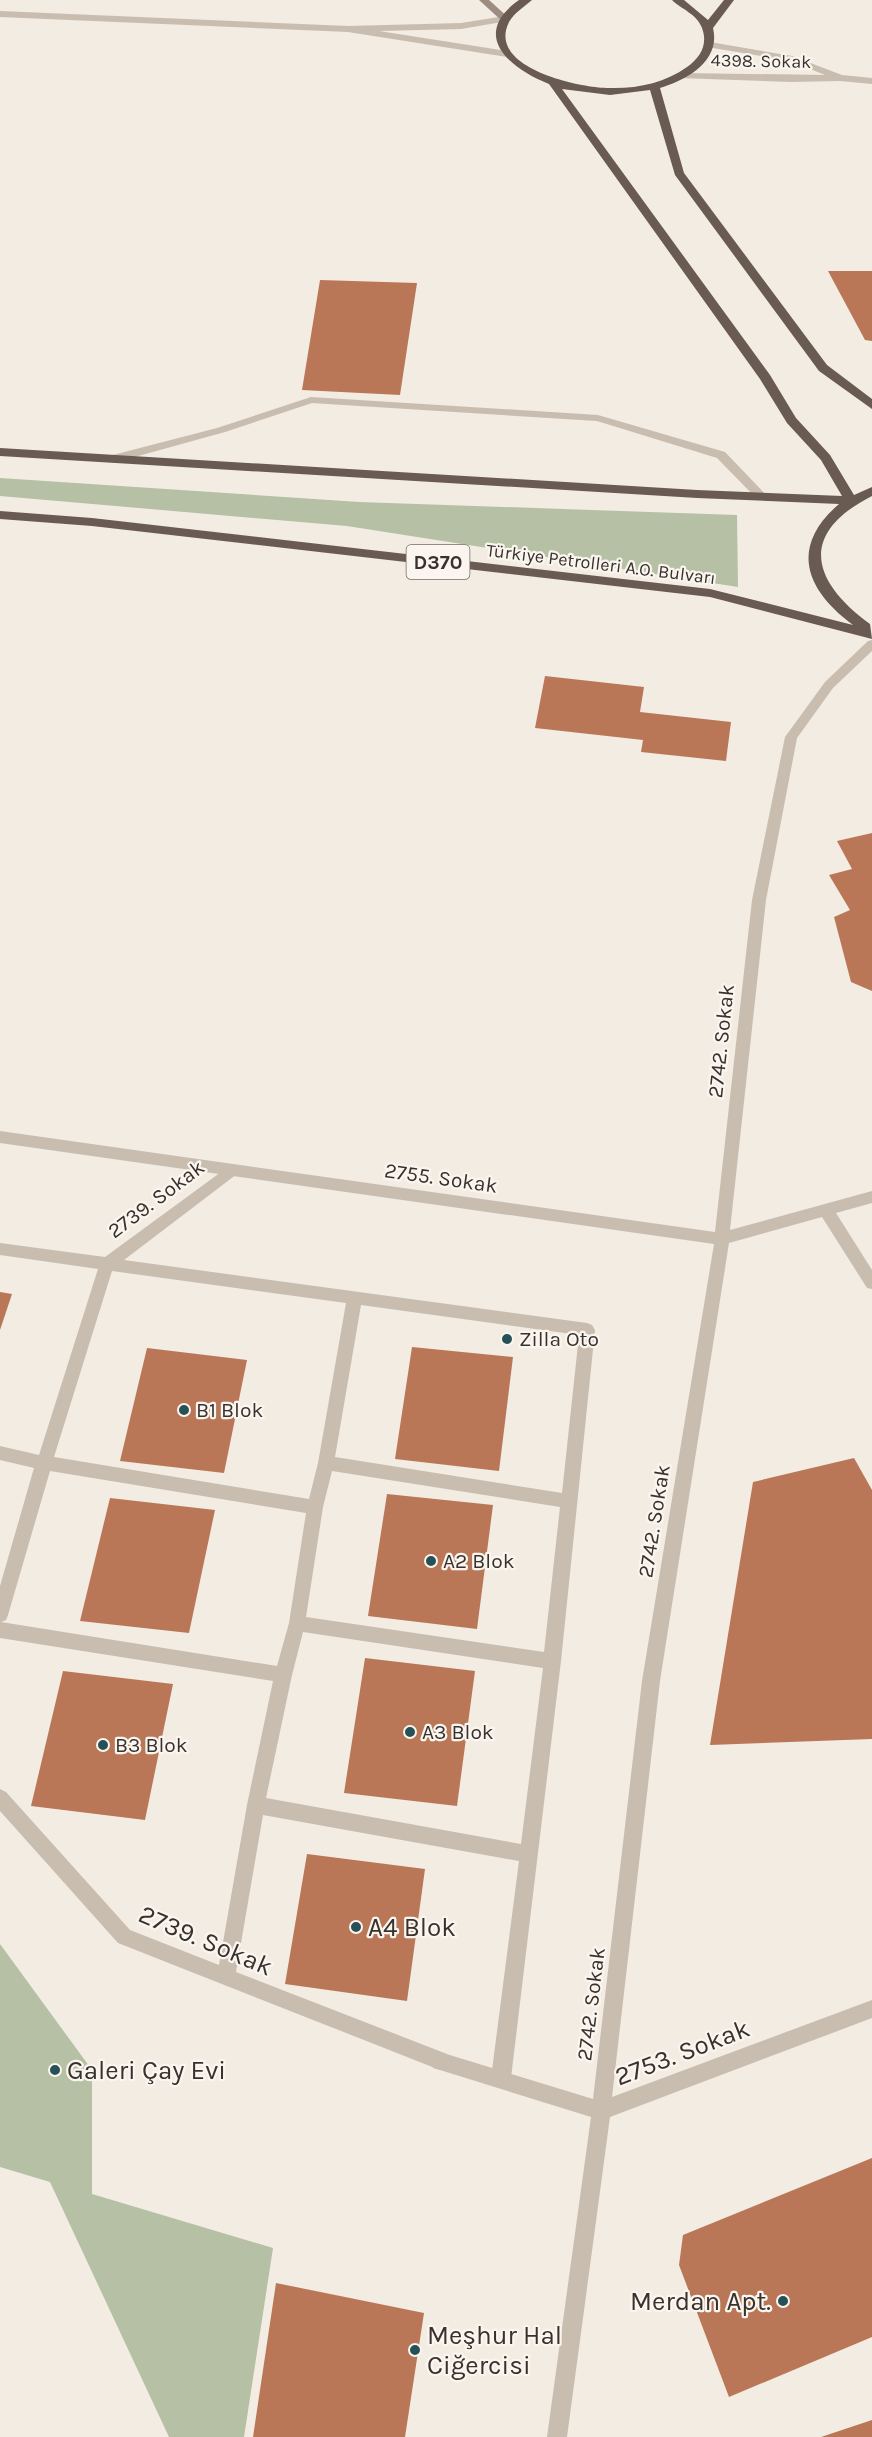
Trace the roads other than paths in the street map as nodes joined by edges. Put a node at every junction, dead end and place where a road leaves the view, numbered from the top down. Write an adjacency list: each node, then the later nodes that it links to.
1 (484, 0): 6 (main road)
2 (527, 0): 6 (highway)
3 (677, 0): 7 (highway)
4 (729, 0): 7 (highway)
5 (0, 14): 8 (street)
6 (505, 19): 8 (street); 10 (highway)
7 (708, 27): 9 (highway)
8 (348, 29): 10 (street)
9 (710, 45): 11 (highway); 12 (street, 4398. Sokak)
10 (507, 54): 14 (highway)
11 (682, 76): 12 (street, 4398. Sokak); 15 (highway)
12 (840, 78): 13 (street, 4398. Sokak)
13 (872, 81)
14 (553, 83): 15 (highway); 21 (highway)
15 (654, 86): 16 (highway)
16 (872, 405)
17 (0, 452): 18 (highway, D370)
18 (113, 459): 20 (highway, D370); 20 (street)
19 (872, 491): 21 (highway, D370)
20 (761, 496): 21 (highway, D370)
21 (851, 500): 23 (highway, D370)
22 (0, 515): 23 (highway, Türkiye Petrolleri A.O. Bulvarı / D370)
23 (872, 633)
24 (872, 644): 29 (street, 2742. Sokak)
25 (0, 1137): 26 (street, 2755. Sokak)
26 (232, 1170): 29 (street, 2755. Sokak); 31 (street, 2739. Sokak)
27 (872, 1197): 28 (street, 2755. Sokak)
28 (826, 1210): 29 (street, 2755. Sokak); 32 (street)
29 (722, 1239): 51 (street, 2742. Sokak)
30 (0, 1249): 31 (street, 2739. Sokak)
31 (107, 1264): 33 (street); 35 (street)
32 (872, 1282)
33 (355, 1297): 36 (street); 37 (street)
34 (0, 1453): 35 (street)
35 (44, 1462): 38 (street); 39 (street)
36 (326, 1462): 37 (street); 38 (street)
37 (568, 1501): 42 (street)
38 (315, 1507): 40 (street)
39 (0, 1615)
40 (297, 1623): 42 (street); 43 (street)
41 (0, 1630): 43 (street)
42 (552, 1661): 46 (street)
43 (283, 1675): 45 (street)
44 (0, 1798): 47 (street, 2739. Sokak)
45 (256, 1805): 46 (street); 47 (street)
46 (528, 1854): 50 (street)
47 (226, 1977): 49 (street, 2739. Sokak)
48 (872, 2009): 51 (street, 2753. Sokak)
49 (440, 2061): 50 (street, 2753. Sokak)
50 (501, 2078): 51 (street, 2753. Sokak)
51 (601, 2111): 52 (street, 2742. Sokak)
52 (557, 2437)

